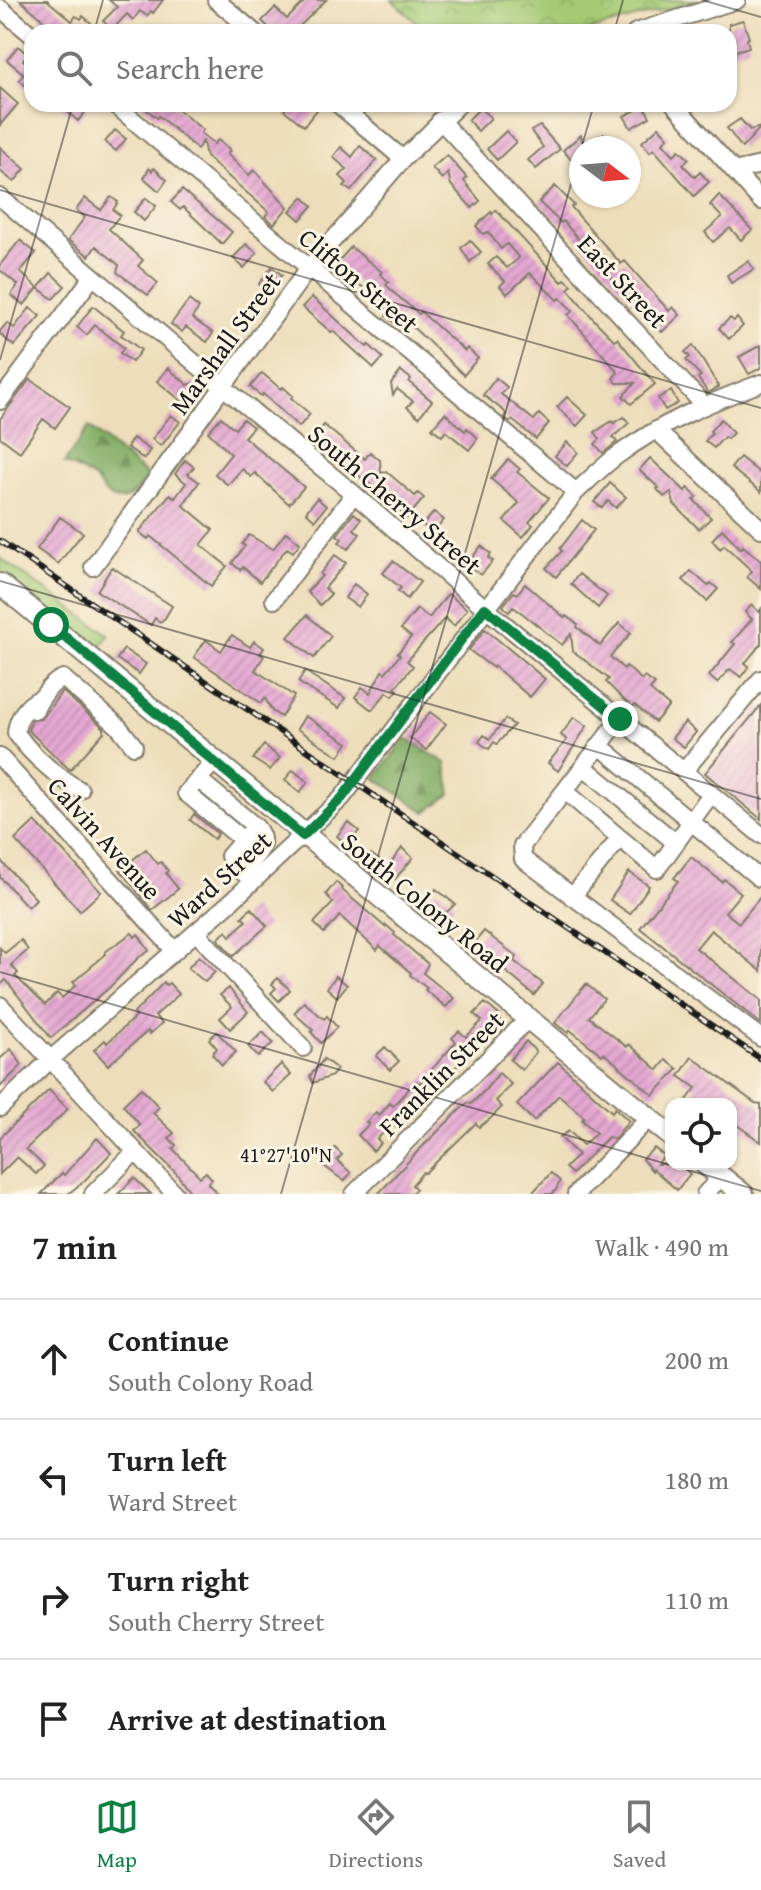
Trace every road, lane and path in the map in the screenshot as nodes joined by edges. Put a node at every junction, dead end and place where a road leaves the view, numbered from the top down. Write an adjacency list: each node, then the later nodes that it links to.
1 (216, 0): 4 (street)
2 (737, 0): 5 (street)
3 (0, 8): 6 (street)
4 (244, 24)
5 (661, 24)
6 (24, 28)
7 (123, 112): 17 (street, Clifton Street)
8 (347, 112): 12 (street)
9 (450, 112): 11 (street, Marshall Street)
10 (681, 112): 14 (street)
11 (440, 120): 12 (street, Marshall Street); 22 (street, East Street)
12 (403, 159): 17 (street, Marshall Street)
13 (761, 165): 14 (street)
14 (734, 171): 16 (street)
15 (0, 197): 18 (street, South Cherry Street)
16 (761, 201)
17 (308, 269): 20 (street, Marshall Street); 24 (street, Clifton Street)
18 (93, 276): 20 (street, South Cherry Street); 21 (street)
19 (761, 383): 22 (street, Ward Street)
20 (223, 387): 25 (street, South Cherry Street); 27 (street, Marshall Street)
21 (0, 401)
22 (704, 405): 23 (street, Ward Street)
23 (656, 430): 24 (street, Ward Street); 26 (street)
24 (576, 492): 30 (street, Ward Street)
25 (354, 494): 29 (street); 30 (street, South Cherry Street)
26 (761, 529)
27 (93, 567)
28 (0, 584): 36 (main road, South Colony Road)
29 (274, 600)
30 (485, 608): 32 (street, South Cherry Street); 46 (street, Ward Street)
31 (761, 679): 38 (street)
32 (620, 719): 34 (street); 38 (street, South Cherry Street)
33 (134, 746): 40 (street)
34 (600, 746): 37 (street); 43 (street)
35 (0, 757): 54 (street, Calvin Avenue)
36 (214, 762): 39 (street); 46 (main road, South Colony Road)
37 (584, 767): 41 (street); 49 (street)
38 (684, 771): 42 (street, South Cherry Street)
39 (198, 779): 44 (street); 48 (street)
40 (80, 790)
41 (565, 791): 47 (street); 52 (street)
42 (711, 794): 43 (street); 45 (street, South Cherry Street)
43 (692, 821): 49 (street); 51 (street)
44 (256, 827): 48 (street); 50 (street)
45 (761, 835)
46 (303, 836): 50 (street, Ward Street); 56 (main road, South Colony Road)
47 (620, 838): 49 (street); 52 (street)
48 (243, 840): 50 (street)
49 (676, 843)
50 (247, 876): 53 (street, Ward Street)
51 (759, 878)
52 (572, 897): 57 (street)
53 (196, 932): 54 (street, Ward Street); 58 (street)
54 (175, 951): 59 (street, Ward Street)
55 (0, 1005): 59 (street)
56 (528, 1019): 61 (main road, South Colony Road); 67 (street, Franklin Street)
57 (761, 1038)
58 (303, 1048)
59 (51, 1059): 60 (street, Ward Street); 63 (street)
60 (0, 1108)
61 (649, 1118): 62 (main road, South Colony Road); 68 (street)
62 (665, 1131)
63 (135, 1152): 65 (street); 66 (street)
64 (713, 1170): 69 (street); 70 (main road)
65 (93, 1194)
66 (175, 1194)
67 (354, 1194)
68 (576, 1194)
69 (705, 1194)
70 (743, 1194)

